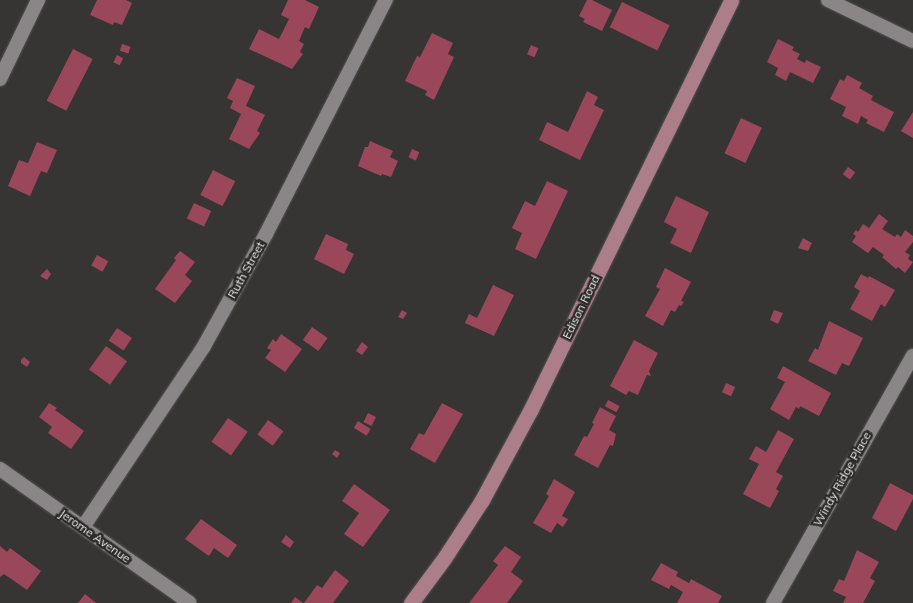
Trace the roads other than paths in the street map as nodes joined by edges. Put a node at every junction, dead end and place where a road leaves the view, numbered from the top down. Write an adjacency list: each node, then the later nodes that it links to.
1 (38, 0): 6 (street)
2 (386, 0): 9 (street, Ruth Street)
3 (731, 0): 11 (street, Edison Road)
4 (828, 0): 5 (street)
5 (913, 41)
6 (0, 79)
7 (913, 356): 12 (street, Windy Ridge Place)
8 (0, 469): 9 (street, Jerome Avenue)
9 (83, 526): 10 (street, Jerome Avenue)
10 (190, 603)
11 (411, 603)
12 (773, 603)

